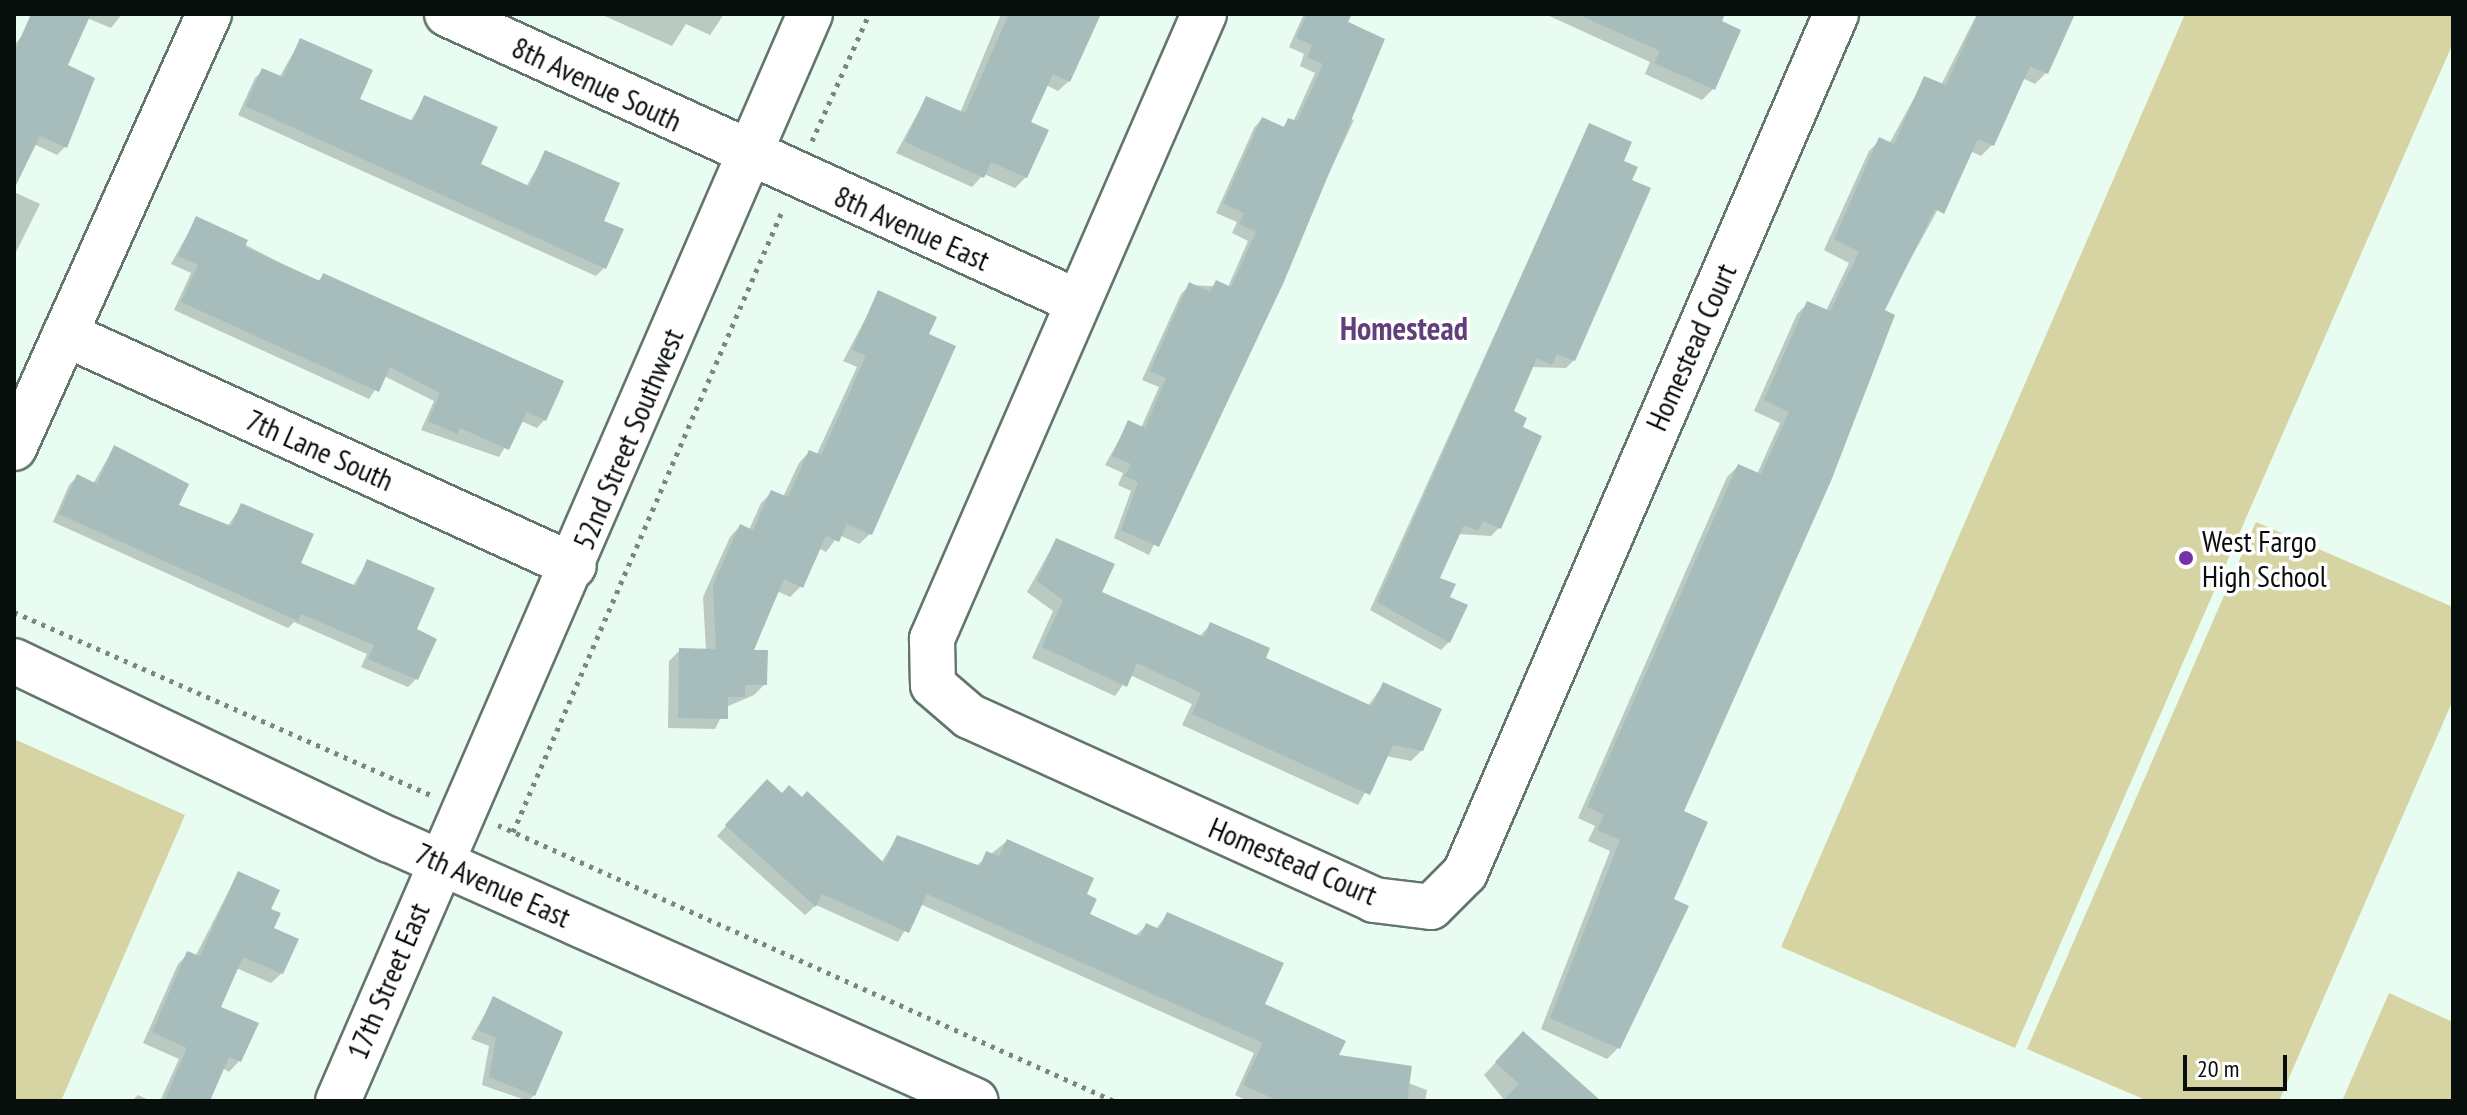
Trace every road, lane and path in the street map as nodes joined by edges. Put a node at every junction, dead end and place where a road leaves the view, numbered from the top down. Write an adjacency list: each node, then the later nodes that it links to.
1 (209, 14): 10 (street)
2 (447, 14): 7 (street, 8th Avenue South)
3 (810, 14): 7 (street, 52nd Street Southwest)
4 (869, 14): 8 (path)
5 (1204, 14): 9 (street, Homestead Court)
6 (1836, 14): 9 (street, Homestead Court)
7 (747, 155): 8 (street, 8th Avenue East); 12 (street, 52nd Street Southwest)
8 (797, 177): 9 (street, 8th Avenue East); 16 (path)
9 (1076, 301)
10 (65, 334): 11 (street); 12 (street, 7th Lane South)
11 (14, 448)
12 (574, 566): 15 (street, 52nd Street Southwest)
13 (14, 612): 15 (path)
14 (14, 661): 17 (street, 7th Avenue East)
15 (463, 810): 16 (path); 17 (street, 52nd Street Southwest)
16 (513, 832): 20 (path)
17 (439, 862): 18 (street, 17th Street East); 19 (street, 7th Avenue East)
18 (338, 1101)
19 (976, 1101)
20 (1114, 1101)

